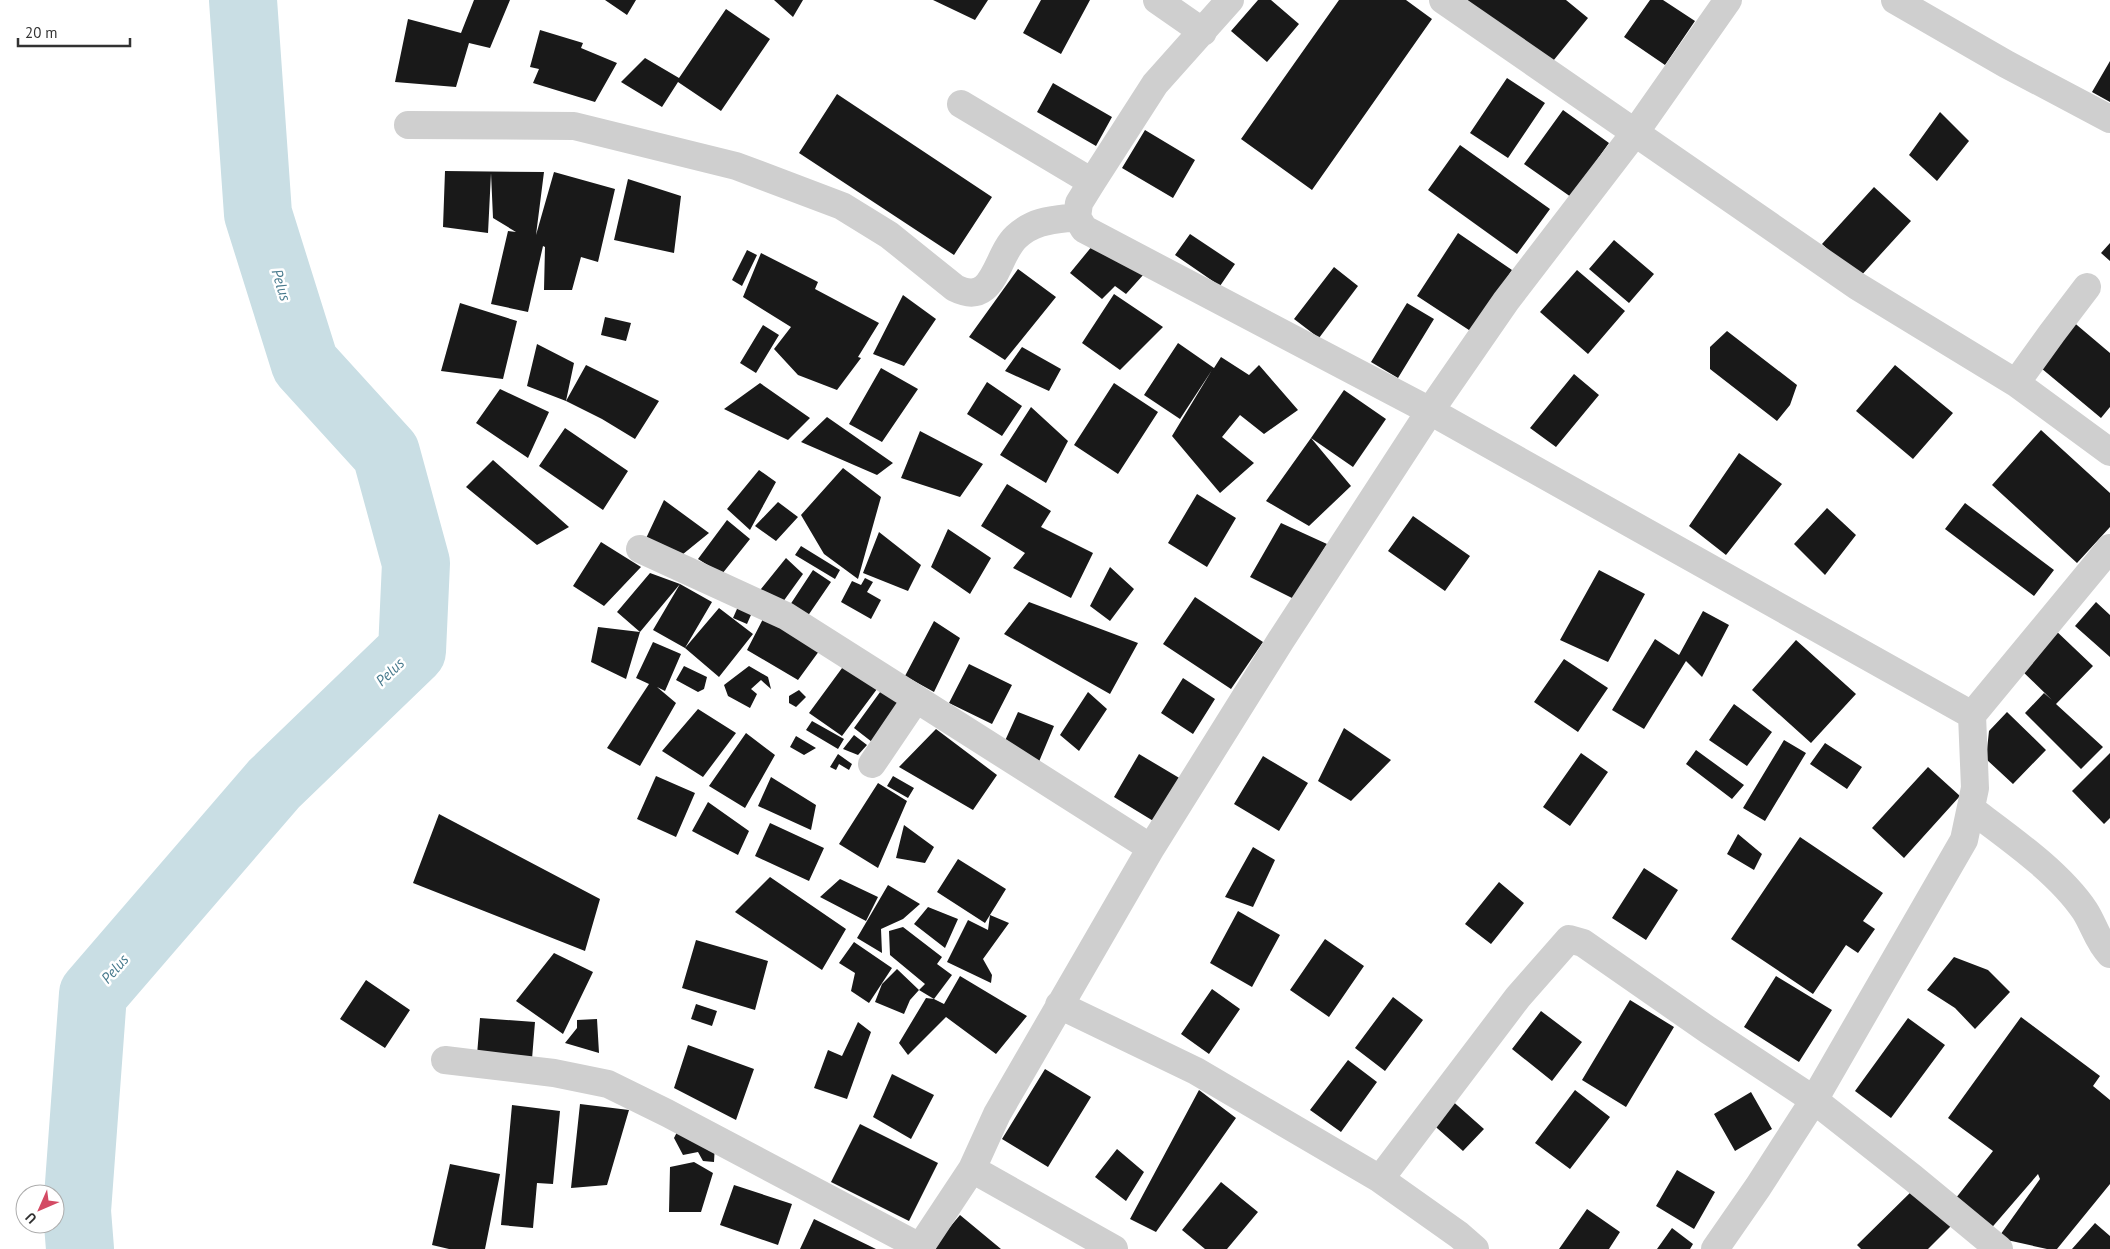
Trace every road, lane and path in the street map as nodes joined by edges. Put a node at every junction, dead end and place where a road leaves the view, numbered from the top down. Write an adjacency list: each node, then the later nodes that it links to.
1 (1157, 0): 6 (street)
2 (1230, 0): 6 (street)
3 (1443, 0): 10 (street)
4 (1728, 0): 10 (street)
5 (1895, 0): 8 (street)
6 (1203, 32): 11 (street)
7 (961, 104): 11 (street)
8 (2110, 119)
9 (408, 125): 12 (street)
10 (1634, 134): 14 (street); 15 (street)
11 (1092, 182): 12 (street)
12 (1077, 217): 15 (street)
13 (2088, 287): 14 (street)
14 (2016, 383): 16 (street)
15 (1430, 411): 20 (street); 23 (street)
16 (2110, 452)
17 (2110, 548): 20 (street)
18 (640, 549): 19 (street)
19 (916, 699): 21 (street); 23 (street)
20 (1972, 715): 22 (street)
21 (872, 764)
22 (1971, 809): 24 (street); 27 (street)
23 (1151, 848): 25 (street)
24 (2110, 954)
25 (1059, 1005): 28 (street); 29 (street)
26 (445, 1060): 30 (street)
27 (1814, 1100): 29 (street); 33 (street); 34 (street)
28 (972, 1169): 30 (street); 31 (street)
29 (1380, 1180): 32 (street)
30 (920, 1248)
31 (1114, 1249)
32 (1475, 1249)
33 (1715, 1249)
34 (1999, 1249)

